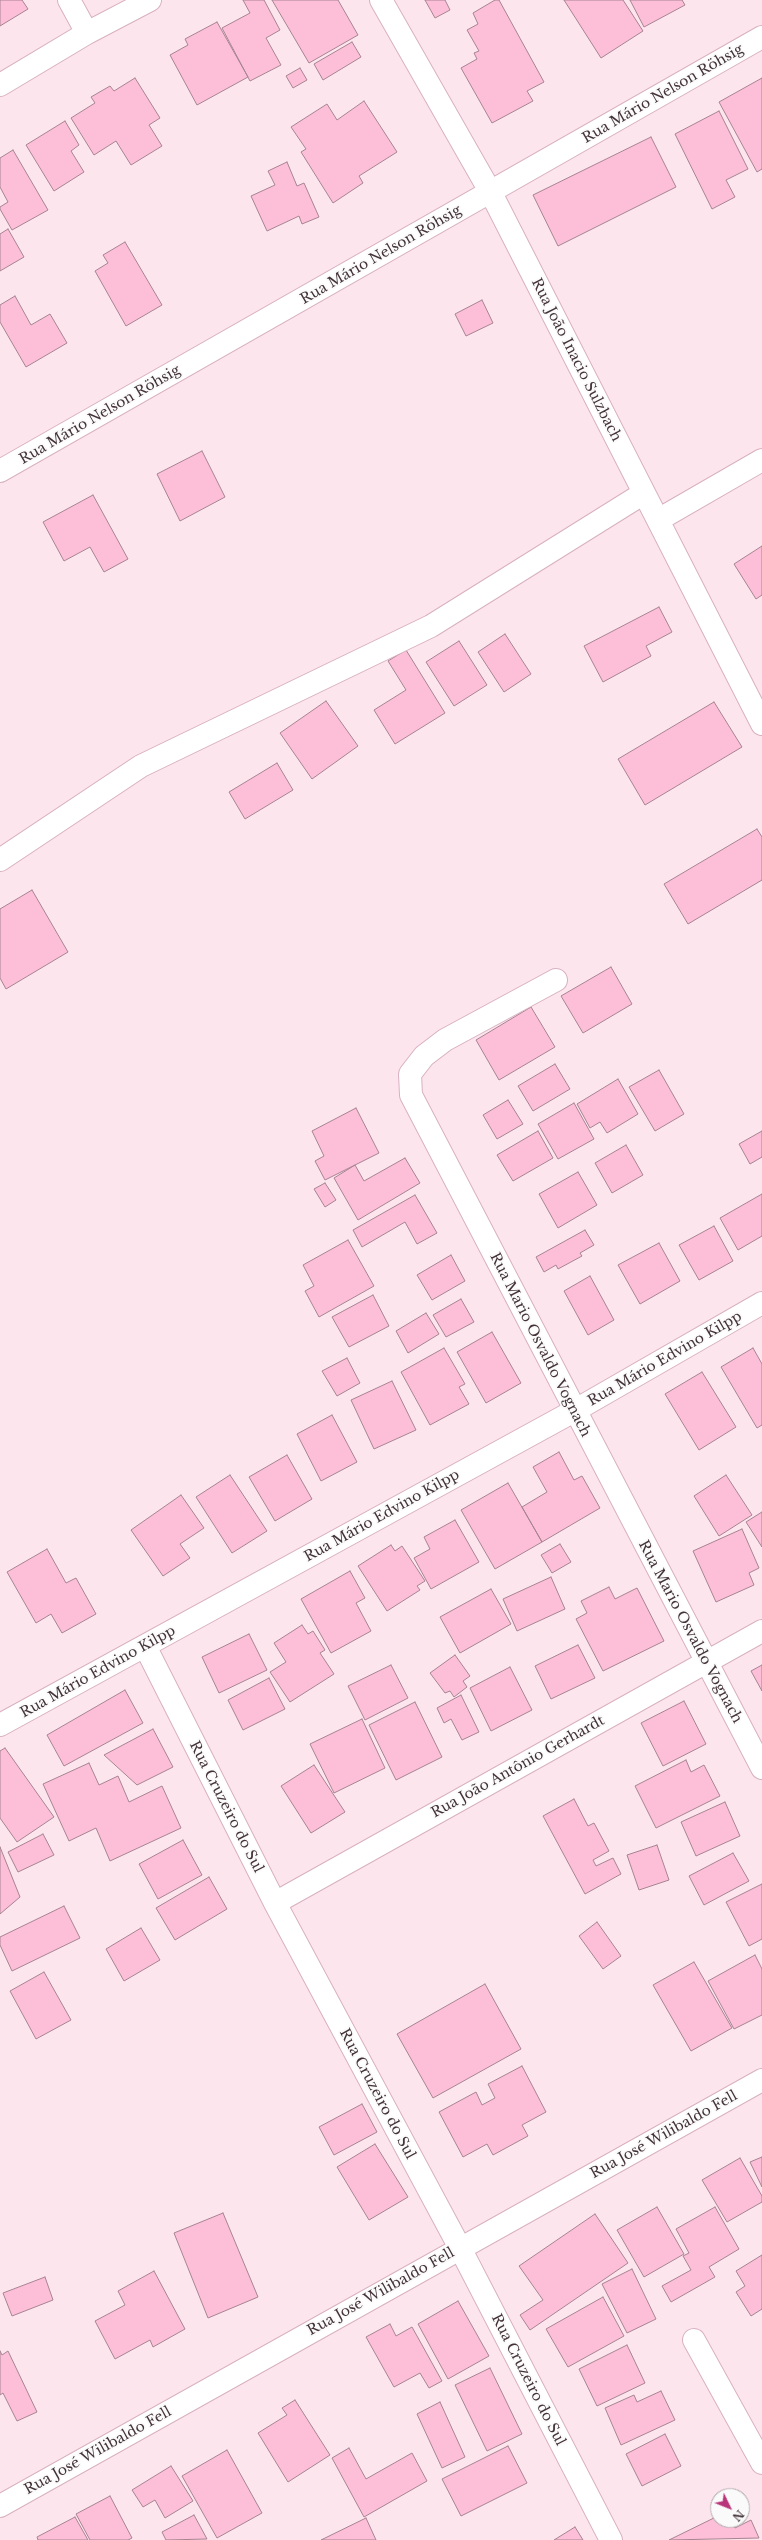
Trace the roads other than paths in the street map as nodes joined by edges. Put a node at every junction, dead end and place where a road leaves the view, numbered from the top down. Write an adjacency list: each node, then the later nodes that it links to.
1 (68, 0): 4 (street)
2 (150, 0): 4 (street)
3 (381, 0): 7 (street, Rua João Inacio Sulzbach)
4 (87, 33): 6 (street)
5 (762, 37): 7 (street, Rua Mário Nelson Röhsig)
6 (0, 85)
7 (491, 193): 9 (street, Rua Mário Nelson Röhsig); 10 (street, Rua João Inacio Sulzbach)
8 (762, 460): 11 (street)
9 (0, 471)
10 (644, 493): 11 (street, Rua João Inacio Sulzbach); 13 (street)
11 (658, 520): 12 (street, Rua João Inacio Sulzbach)
12 (762, 724)
13 (0, 860)
14 (556, 980): 16 (street, Rua Mario Osvaldo Vognach)
15 (762, 1303): 16 (street, Rua Mário Edvino Kilpp)
16 (574, 1411): 18 (street, Rua Mário Edvino Kilpp); 19 (street, Rua Mario Osvaldo Vognach)
17 (762, 1631): 19 (street, Rua João Antônio Gerhardt)
18 (145, 1646): 20 (street, Rua Mário Edvino Kilpp); 22 (street, Rua Cruzeiro do Sul)
19 (705, 1662): 21 (street, Rua Mario Osvaldo Vognach); 22 (street, Rua João Antônio Gerhardt)
20 (0, 1725)
21 (762, 1768)
22 (275, 1903): 24 (street, Rua Cruzeiro do Sul)
23 (762, 2080): 24 (street, Rua José Wilibaldo Fell)
24 (460, 2248): 27 (street, Rua José Wilibaldo Fell); 28 (street, Rua Cruzeiro do Sul)
25 (694, 2340): 26 (street)
26 (762, 2463)
27 (0, 2506)
28 (611, 2540)

